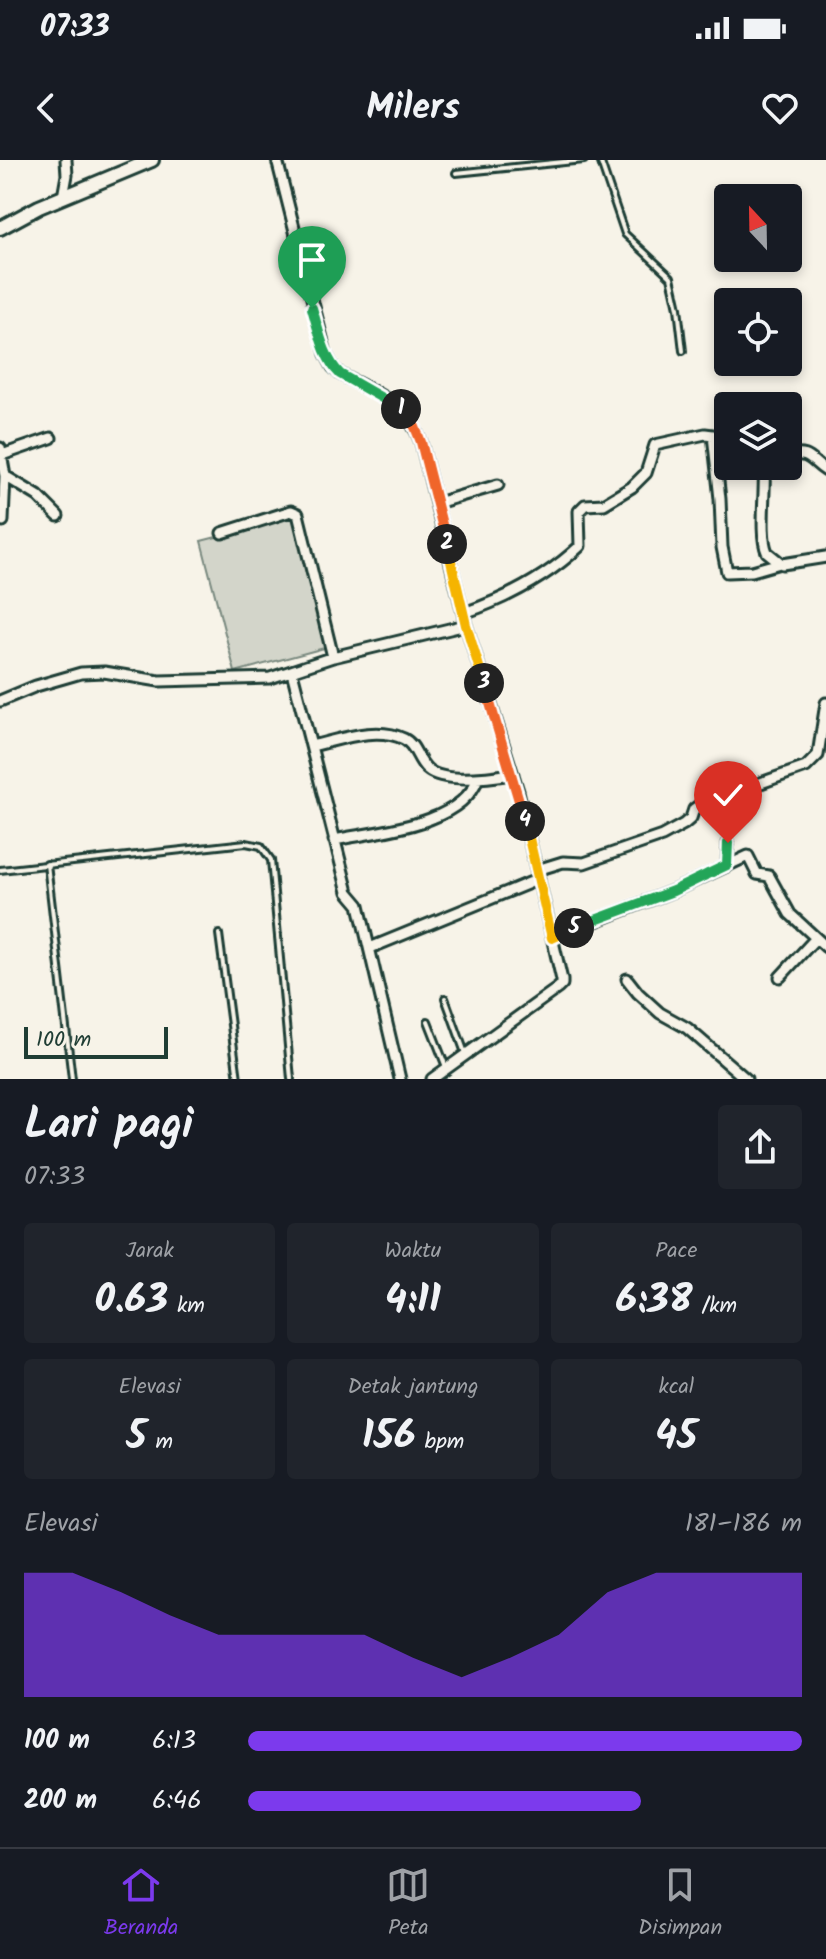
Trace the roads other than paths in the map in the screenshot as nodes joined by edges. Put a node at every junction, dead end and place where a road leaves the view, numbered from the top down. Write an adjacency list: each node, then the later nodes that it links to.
1 (66, 160): 7 (street)
2 (152, 160): 7 (street)
3 (277, 160): 18 (street)
4 (584, 160): 6 (lane)
5 (600, 160): 9 (lane)
6 (456, 173)
7 (63, 197): 8 (street)
8 (0, 228)
9 (683, 351)
10 (713, 435): 23 (street); 24 (street)
11 (51, 438): 12 (street)
12 (1, 452): 15 (street)
13 (802, 454): 14 (street)
14 (826, 471)
15 (5, 476): 19 (street); 20 (street)
16 (764, 480): 23 (street)
17 (498, 485): 18 (street)
18 (437, 503): 24 (street)
19 (58, 516)
20 (3, 521)
21 (222, 533): 26 (street)
22 (826, 557): 23 (street)
23 (780, 563)
24 (464, 613): 25 (street)
25 (466, 625): 26 (street); 31 (street)
26 (333, 657): 27 (street)
27 (292, 672): 28 (street); 30 (street)
28 (0, 701)
29 (826, 703): 38 (street)
30 (311, 746): 32 (street); 33 (street)
31 (513, 774): 32 (street); 38 (street)
32 (478, 778): 33 (street)
33 (334, 840): 43 (street)
34 (728, 843): 36 (street)
35 (47, 864): 37 (lane); 50 (lane); 52 (lane)
36 (727, 865): 40 (street); 41 (street)
37 (0, 870)
38 (538, 875): 40 (street); 43 (street)
39 (219, 934): 51 (lane)
40 (552, 938): 48 (street)
41 (815, 939): 42 (street); 44 (street)
42 (826, 947)
43 (370, 948): 53 (street)
44 (780, 977)
45 (627, 979): 55 (street)
46 (445, 998): 48 (lane)
47 (428, 1021): 49 (lane)
48 (465, 1053): 49 (street)
49 (446, 1067): 54 (street)
50 (72, 1079)
51 (238, 1079)
52 (291, 1079)
53 (400, 1079)
54 (432, 1079)
55 (746, 1079)

